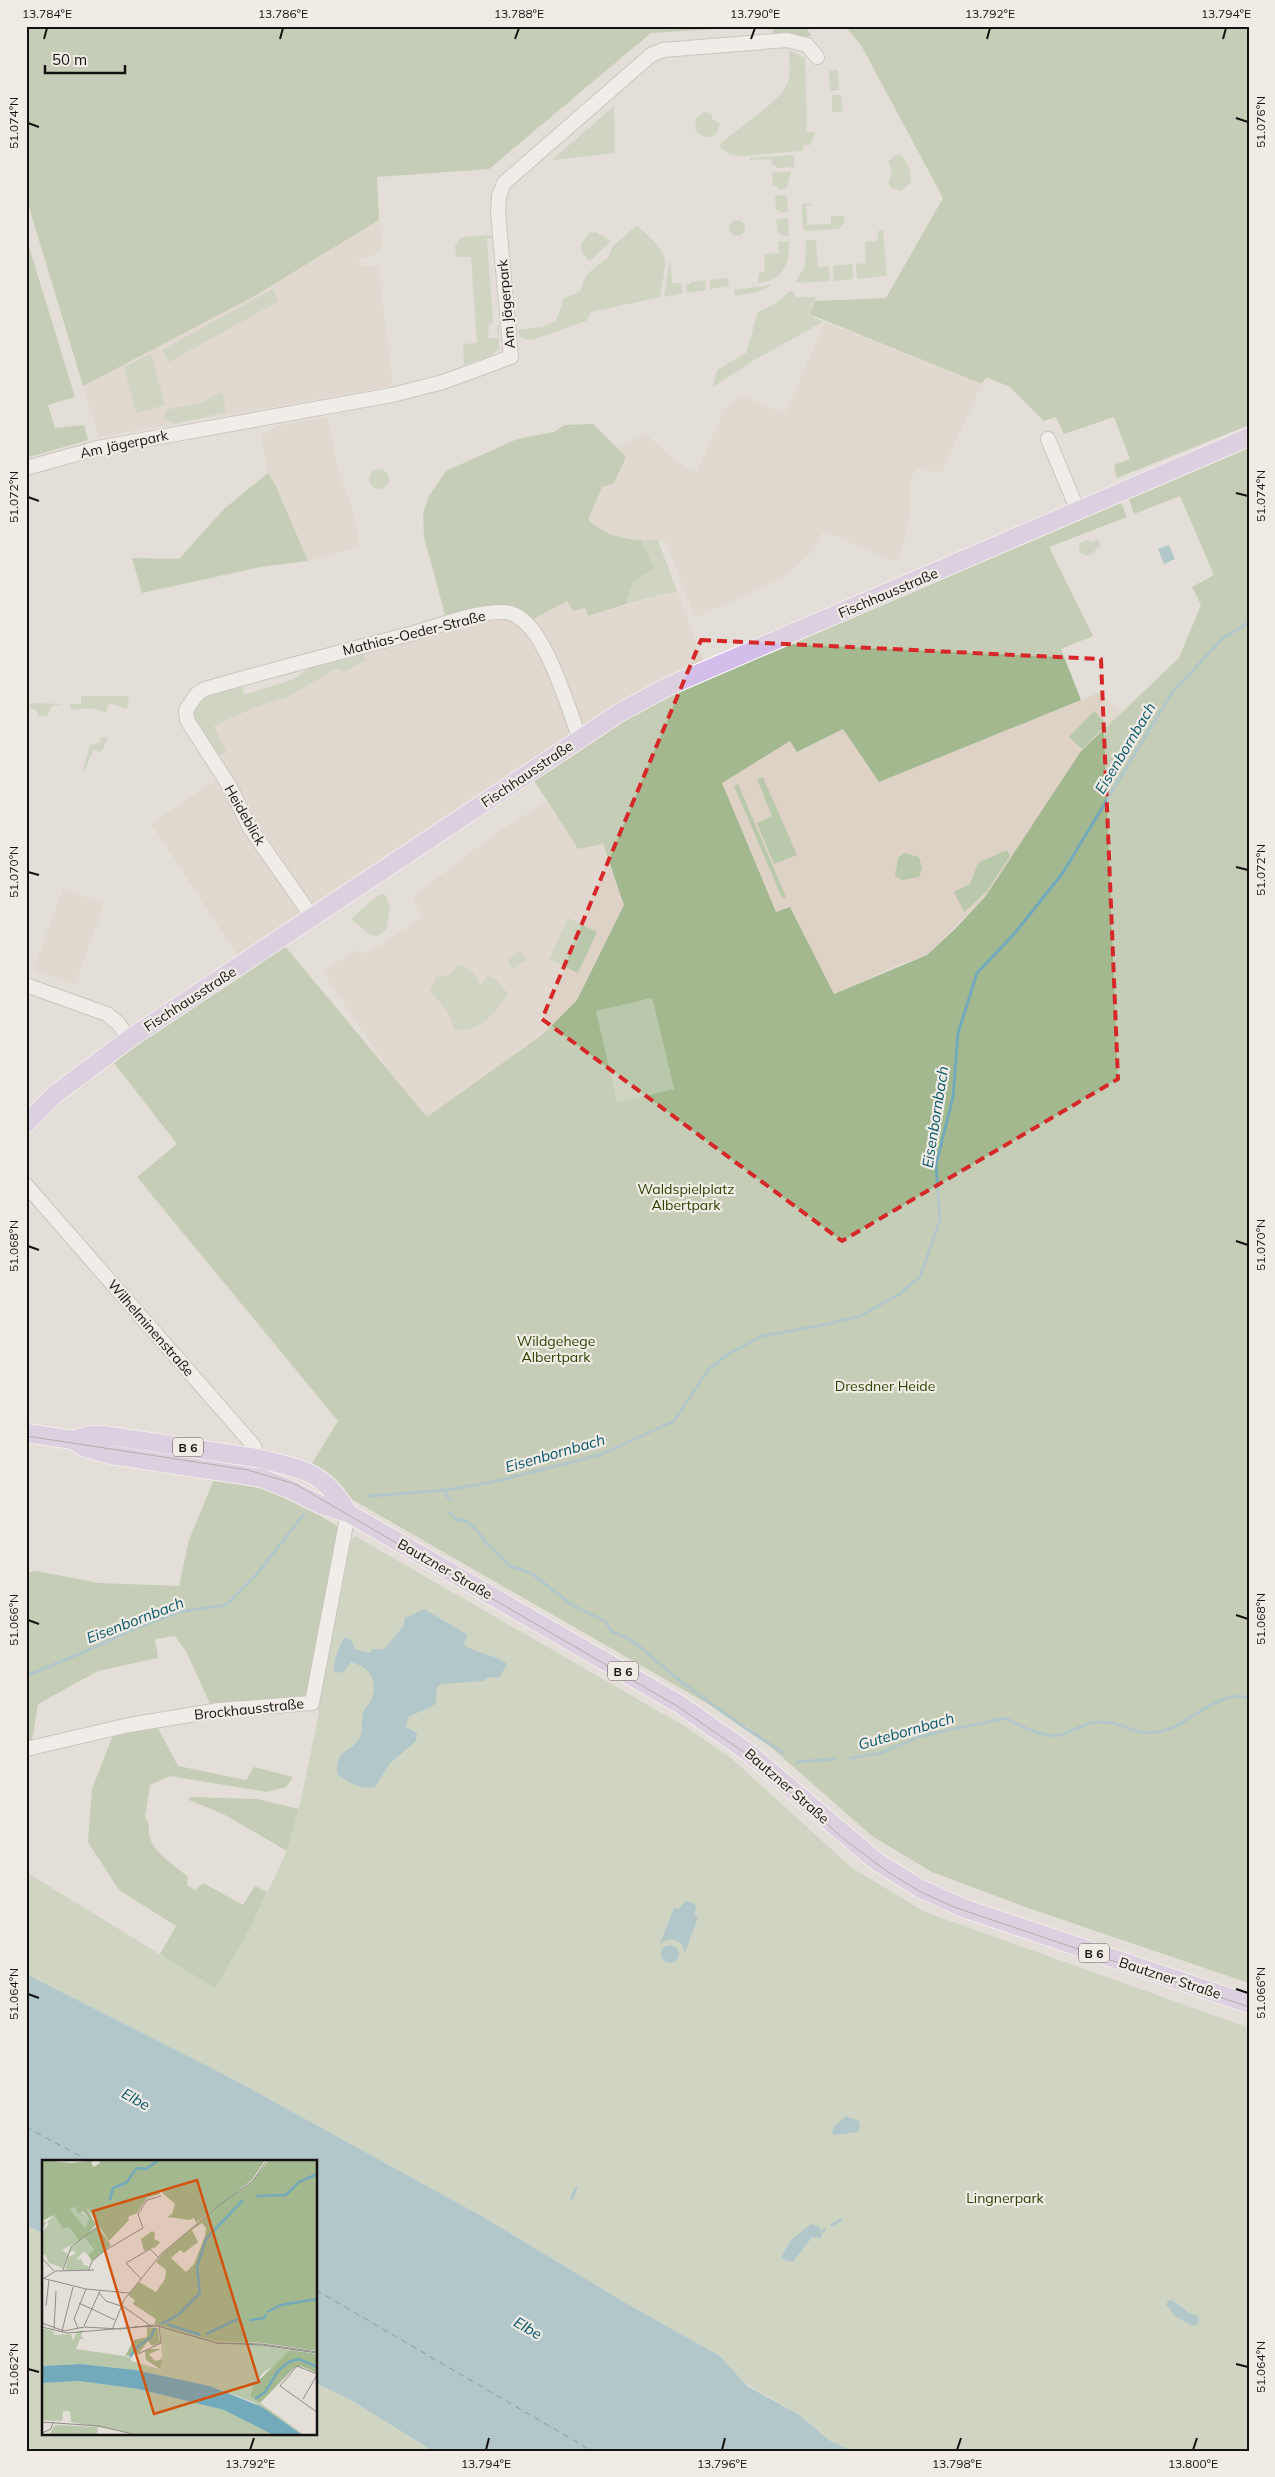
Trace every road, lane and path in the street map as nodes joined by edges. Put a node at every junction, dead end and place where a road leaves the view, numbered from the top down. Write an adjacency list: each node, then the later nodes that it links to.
1 (817, 56): 4 (street, Am Jägerpark)
2 (1249, 437): 5 (main road, Fischhausstraße)
3 (1048, 438): 5 (street)
4 (26, 468)
5 (1078, 511): 7 (main road, Fischhausstraße)
6 (186, 710): 7 (street, Mathias-Oeder-Straße); 8 (street, Heideblick)
7 (580, 739): 8 (main road, Fischhausstraße)
8 (312, 918): 10 (main road, Fischhausstraße)
9 (26, 985): 10 (street)
10 (129, 1039): 11 (main road, Fischhausstraße)
11 (26, 1124)
12 (26, 1185): 15 (street, Wilhelminenstraße)
13 (26, 1433): 14 (main road, Bautzner Straße / B 6)
14 (73, 1440): 15 (main road, Bautzner Straße / B 6); 16 (main road, Bautzner Straße / B 6)
15 (258, 1458): 16 (street, Wilhelminenstraße); 17 (main road, Bautzner Straße / B 6)
16 (261, 1478): 17 (main road, Bautzner Straße / B 6)
17 (348, 1513): 18 (street, Brockhausstraße); 19 (main road, Bautzner Straße / B 6)
18 (26, 1750)
19 (1249, 2004)

